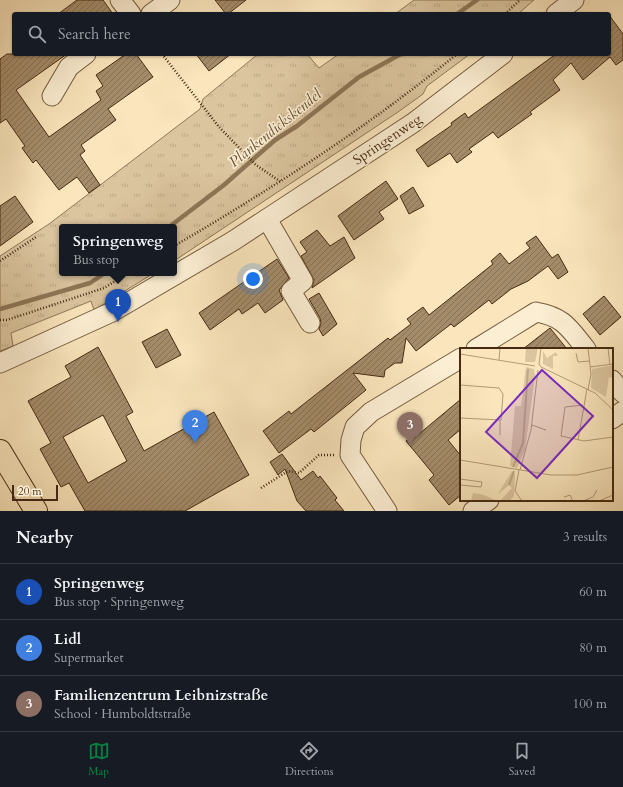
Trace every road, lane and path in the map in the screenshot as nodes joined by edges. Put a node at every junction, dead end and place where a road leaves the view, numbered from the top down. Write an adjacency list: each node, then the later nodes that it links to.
1 (120, 0): 5 (street)
2 (170, 0): 6 (street)
3 (520, 0): 7 (path)
4 (574, 0): 8 (street)
5 (129, 12)
6 (154, 12)
7 (507, 12)
8 (559, 12)
9 (83, 56): 13 (street)
10 (164, 56): 14 (path)
11 (455, 56): 14 (path)
12 (500, 56): 15 (street, Springenweg)
13 (52, 96)
14 (281, 182): 17 (path)
15 (267, 219): 19 (street, Springenweg); 23 (street)
16 (36, 237): 18 (path)
17 (177, 244)
18 (0, 261)
19 (177, 273)
20 (123, 276): 22 (path)
21 (172, 276): 27 (street, Springenweg)
22 (0, 320)
23 (310, 323)
24 (478, 348): 25 (street)
25 (585, 348)
26 (460, 359): 33 (street)
27 (0, 363)
28 (613, 381): 29 (street)
29 (623, 393)
30 (623, 411): 31 (street)
31 (613, 418)
32 (0, 451): 36 (main road)
33 (350, 455): 34 (path); 37 (street)
34 (261, 488)
35 (487, 501): 38 (street)
36 (36, 511)
37 (387, 511)
38 (472, 511)

